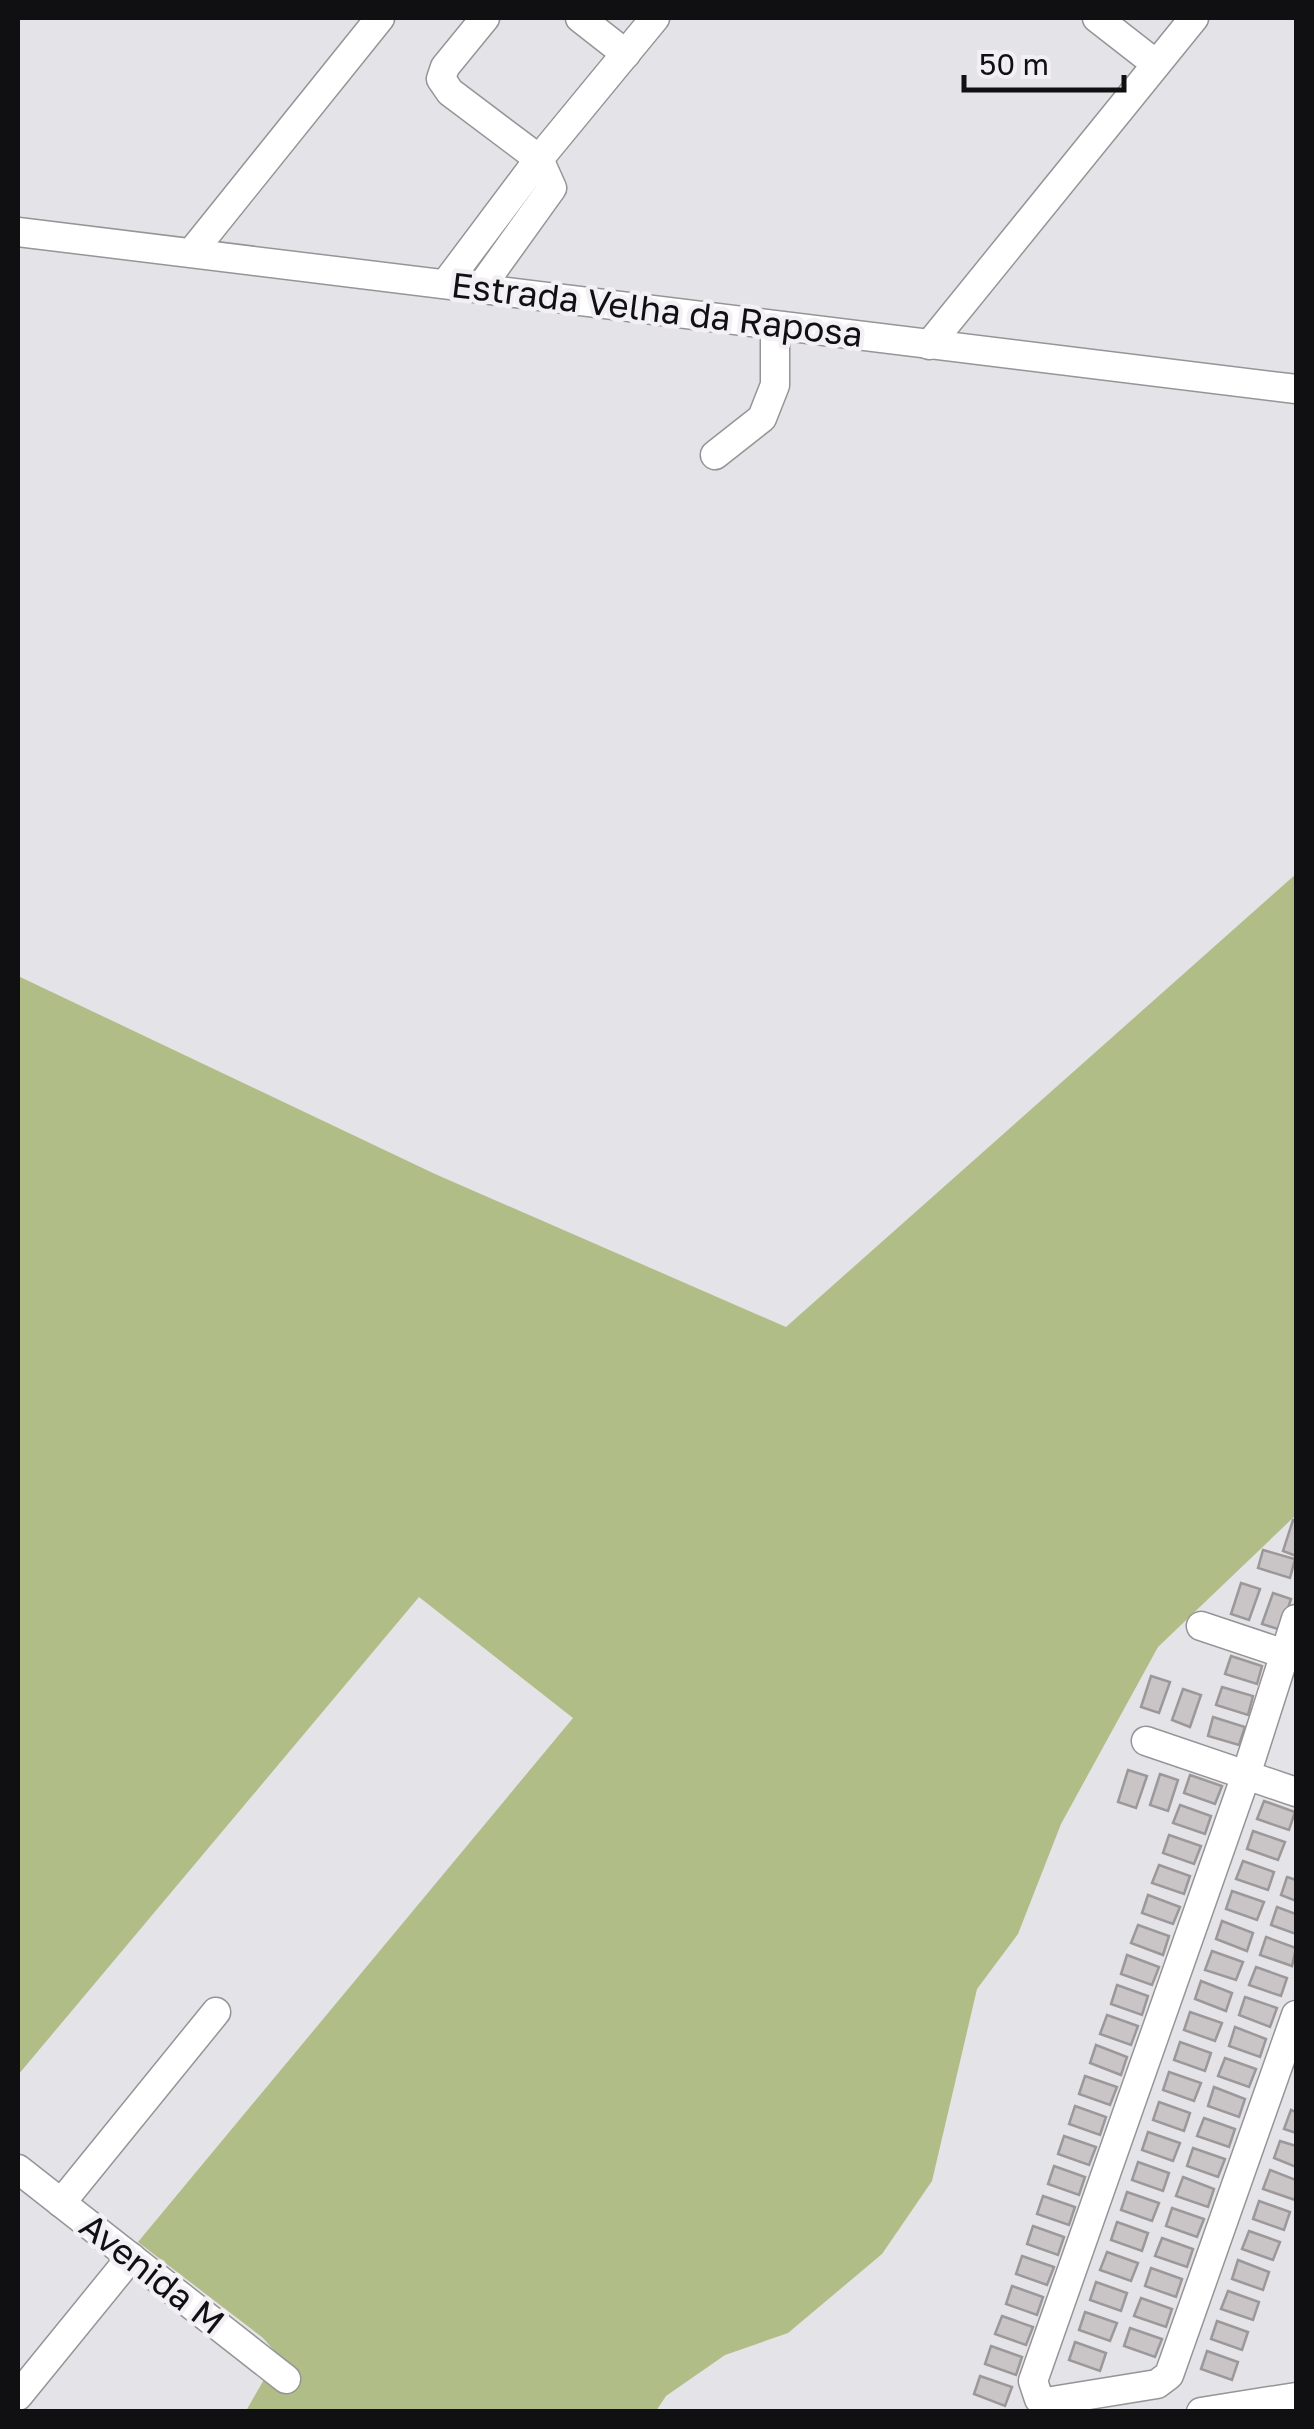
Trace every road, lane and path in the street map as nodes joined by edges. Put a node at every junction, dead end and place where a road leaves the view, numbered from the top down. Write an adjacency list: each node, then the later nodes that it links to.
1 (380, 18): 11 (street)
2 (485, 18): 9 (street)
3 (580, 18): 7 (street)
4 (656, 18): 7 (street)
5 (1097, 18): 8 (street)
6 (1194, 18): 8 (street)
7 (626, 54): 9 (street)
8 (1156, 64): 15 (street)
9 (539, 159): 12 (street); 13 (street)
10 (18, 232): 11 (street, Estrada Velha da Raposa)
11 (192, 252): 12 (street, Estrada Velha da Raposa)
12 (446, 282): 13 (street, Estrada Velha da Raposa)
13 (481, 287): 14 (street, Estrada Velha da Raposa)
14 (775, 326): 15 (street, Estrada Velha da Raposa); 17 (street)
15 (930, 344): 16 (street, Estrada Velha da Raposa)
16 (1296, 389)
17 (715, 455)
18 (1296, 1619): 20 (street)
19 (1201, 1626): 20 (street)
20 (1285, 1654): 22 (street)
21 (1146, 1740): 22 (street)
22 (1246, 1775): 23 (street); 25 (street)
23 (1296, 1792)
24 (216, 2012): 27 (street)
25 (1296, 2015)
26 (18, 2169): 27 (street, Avenida M)
27 (61, 2203): 28 (street, Avenida M)
28 (131, 2257): 29 (street, Avenida M); 30 (street)
29 (286, 2379)
30 (18, 2396)
31 (1296, 2397): 32 (street)
32 (1201, 2412)

